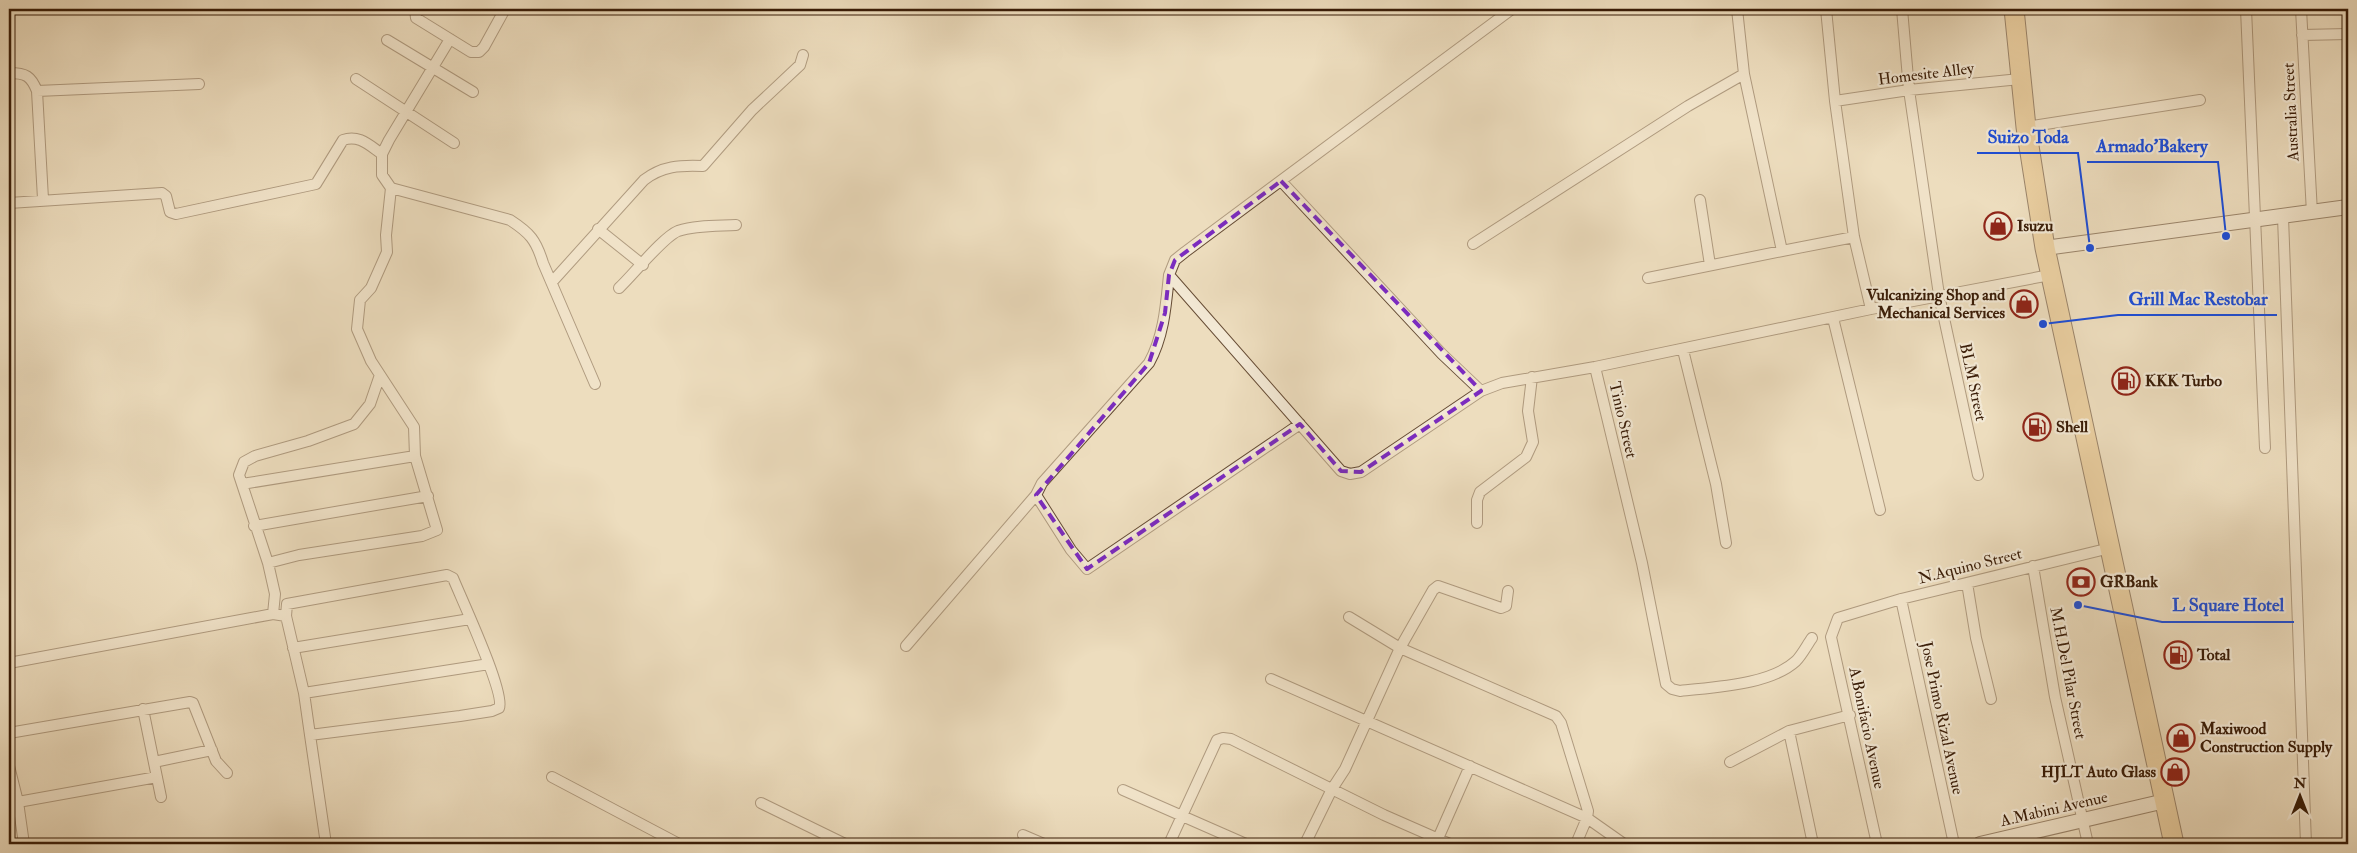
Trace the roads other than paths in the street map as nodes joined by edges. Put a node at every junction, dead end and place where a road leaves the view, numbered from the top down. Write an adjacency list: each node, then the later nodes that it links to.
1 (415, 9): 12 (street)
2 (505, 9): 12 (street)
3 (1512, 9): 30 (street)
4 (1737, 9): 17 (street)
5 (1826, 9): 25 (street)
6 (1902, 9): 21 (street, BLM Street)
7 (2014, 9): 19 (highway)
8 (2246, 9): 38 (street)
9 (2301, 9): 11 (street, Australia Street)
10 (2348, 34): 11 (street)
11 (2302, 35): 36 (street, Australia Street)
12 (450, 39): 15 (street)
13 (387, 40): 15 (street)
14 (803, 55): 40 (street)
15 (433, 66): 23 (street); 26 (street)
16 (9, 73): 22 (street)
17 (1744, 74): 42 (street); 44 (street)
18 (356, 79): 26 (street)
19 (2020, 79): 21 (street, Homesite Alley); 27 (highway)
20 (199, 84): 22 (street)
21 (1909, 90): 25 (street, Homesite Alley); 52 (street, BLM Street)
22 (36, 91): 32 (street)
23 (473, 92)
24 (2200, 100): 27 (street)
25 (1835, 101): 41 (street)
26 (408, 112): 28 (street); 29 (street)
27 (2026, 127): 43 (highway)
28 (454, 143)
29 (382, 154): 31 (street); 32 (street)
30 (1281, 182): 47 (street); 60 (street)
31 (392, 188): 50 (street); 57 (street)
32 (42, 199): 34 (street)
33 (1700, 200): 46 (street)
34 (9, 202)
35 (2348, 207): 36 (street)
36 (2312, 213): 37 (street)
37 (2283, 217): 38 (street); 135 (street)
38 (2256, 220): 43 (street); 62 (street)
39 (736, 225): 45 (street)
40 (598, 229): 45 (street); 50 (street)
41 (1854, 237): 44 (street); 53 (street)
42 (1473, 244)
43 (2045, 248): 48 (highway)
44 (1782, 251): 46 (street)
45 (643, 265): 51 (street)
46 (1710, 265): 49 (street)
47 (1168, 275): 61 (street); 66 (street)
48 (2050, 276): 52 (street, Tinio Street); 72 (highway)
49 (1648, 278)
50 (552, 282): 59 (street)
51 (619, 288)
52 (1939, 295): 53 (street, Tinio Street); 64 (street, BLM Street)
53 (1871, 309): 54 (street, Tinio Street)
54 (1833, 318): 55 (street, Tinio Street); 68 (street)
55 (1683, 350): 56 (street, Tinio Street); 71 (street)
56 (1596, 368): 58 (street); 83 (street, Tinio Street)
57 (380, 375): 63 (street); 65 (street)
58 (1532, 377): 60 (street); 69 (street)
59 (595, 384)
60 (1482, 391): 61 (street)
61 (1300, 424): 66 (street)
62 (2265, 448)
63 (415, 456): 65 (street); 67 (street)
64 (1978, 475)
65 (242, 484): 70 (street)
66 (1036, 495): 84 (street)
67 (428, 496): 70 (street); 73 (street)
68 (1880, 510)
69 (1478, 523)
70 (254, 526): 73 (street)
71 (1726, 543)
72 (2110, 548): 74 (street, N.Aquino Street); 109 (highway)
73 (268, 563): 78 (street)
74 (2033, 566): 75 (street, N.Aquino Street); 114 (street, M.H.Del Pilar Street)
75 (1967, 583): 77 (street, N.Aquino Street); 91 (street)
76 (1508, 591): 86 (street)
77 (1901, 599): 81 (street, N.Aquino Street); 131 (street, Jose Primo Rizal Avenue)
78 (273, 614): 79 (street); 87 (street)
79 (286, 616): 82 (street); 85 (street)
80 (1349, 617): 86 (street)
81 (1838, 618): 93 (street, A.Bonifacio Avenue)
82 (470, 619): 85 (street); 88 (street)
83 (1812, 638)
84 (906, 646)
85 (293, 648): 90 (street)
86 (1400, 648): 94 (street); 113 (street)
87 (9, 663)
88 (489, 664): 90 (street); 97 (street)
89 (1271, 678): 94 (street)
90 (304, 693): 97 (street)
91 (1991, 699)
92 (143, 709): 96 (street); 98 (street); 99 (street)
93 (1850, 715): 95 (street); 130 (street, A.Bonifacio Avenue)
94 (1367, 721): 102 (street); 106 (street)
95 (1789, 731): 100 (street); 129 (street)
96 (9, 733)
97 (310, 735): 119 (street)
98 (212, 750): 99 (street); 103 (street)
99 (154, 762): 104 (street)
100 (1730, 762)
101 (9, 766): 110 (street)
102 (1470, 766): 113 (street); 117 (street)
103 (227, 774)
104 (157, 777): 108 (street); 110 (street)
105 (552, 777): 120 (street)
106 (1332, 789): 112 (street); 117 (street); 125 (street)
107 (1123, 790): 112 (street)
108 (161, 797)
109 (2165, 801): 114 (street, A.Mabini Avenue); 134 (highway)
110 (18, 802): 118 (street)
111 (761, 803): 121 (street)
112 (1183, 816): 123 (street); 124 (street)
113 (1587, 818): 127 (street); 128 (street)
114 (2083, 820): 116 (street, A.Mabini Avenue); 133 (street, M.H.Del Pilar Street)
115 (1023, 835): 122 (street)
116 (2020, 839): 132 (street, A.Mabini Avenue)
117 (1437, 842): 126 (street)
118 (24, 844)
119 (326, 844)
120 (679, 844)
121 (845, 844)
122 (1044, 844)
123 (1169, 844)
124 (1246, 844)
125 (1305, 844)
126 (1450, 844)
127 (1576, 844)
128 (1624, 844)
129 (1813, 844)
130 (1877, 844)
131 (1954, 844)
132 (1980, 844)
133 (2088, 844)
134 (2174, 844)
135 (2306, 844)

